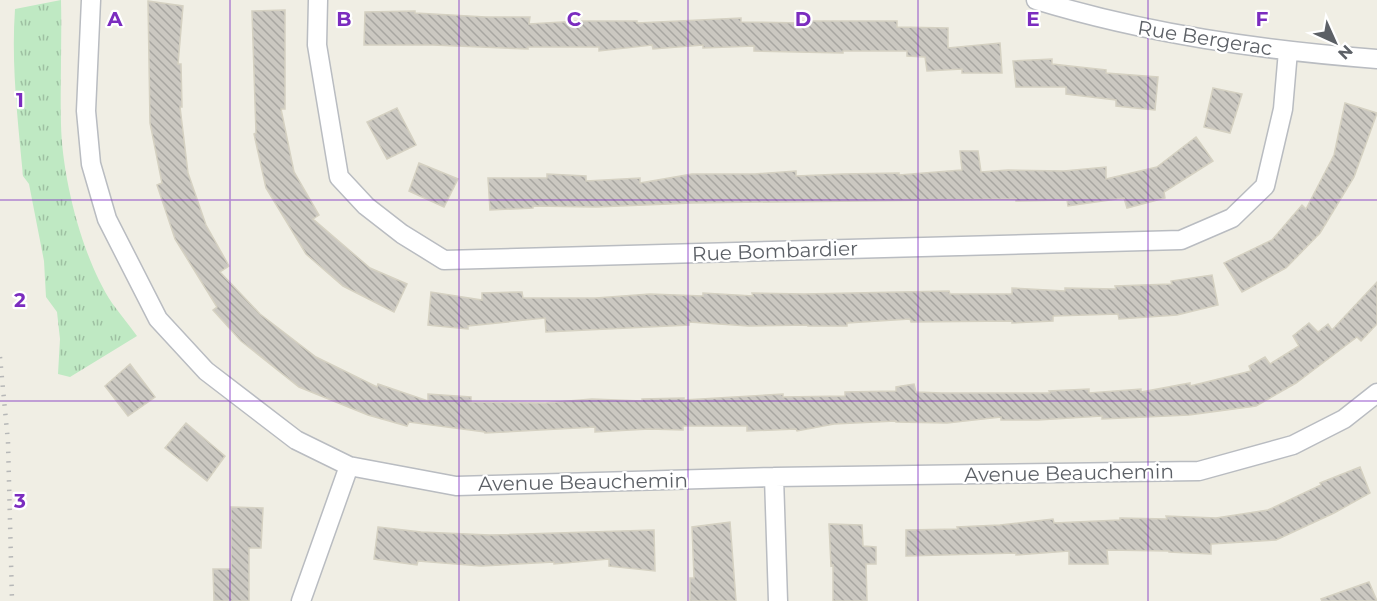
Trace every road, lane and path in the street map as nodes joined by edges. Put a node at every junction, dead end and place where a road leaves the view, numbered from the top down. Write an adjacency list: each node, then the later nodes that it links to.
1 (91, 0): 7 (street, Avenue Beauchemin)
2 (318, 0): 4 (street, Rue Bombardier)
3 (1036, 0): 4 (street, Rue Bergerac)
4 (1288, 51): 5 (street, Rue Bergerac)
5 (1377, 59)
6 (1377, 393): 8 (street, Avenue Beauchemin)
7 (349, 466): 8 (street, Avenue Beauchemin); 9 (street)
8 (774, 477): 10 (street)
9 (302, 601)
10 (778, 601)

